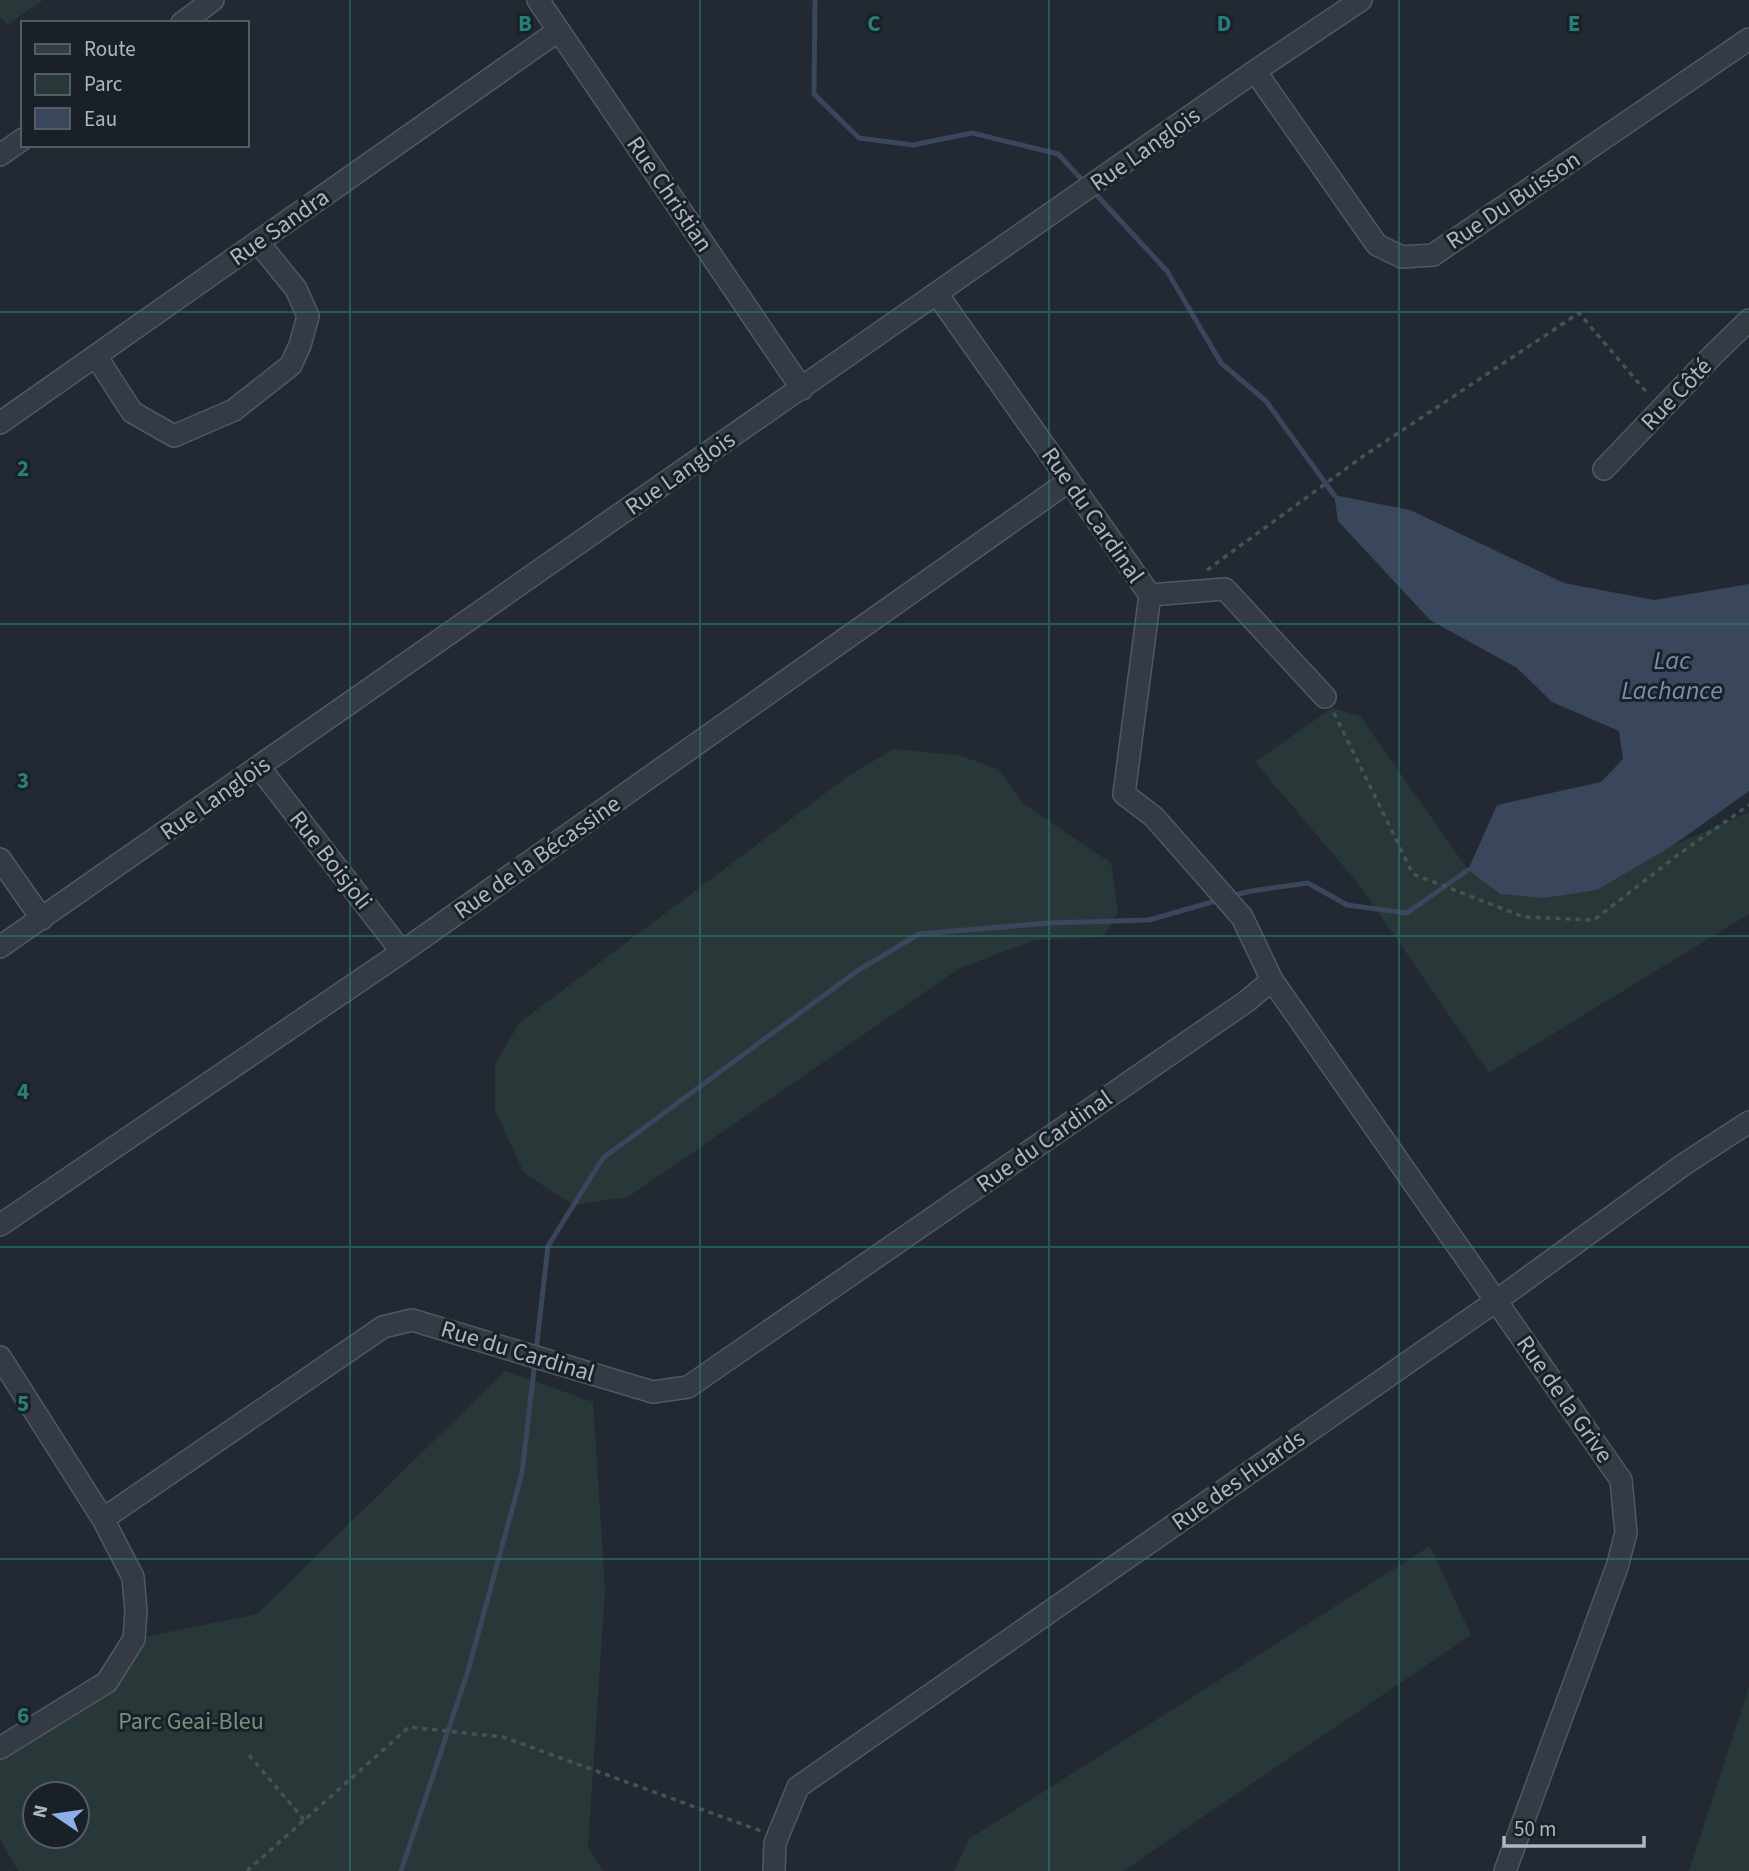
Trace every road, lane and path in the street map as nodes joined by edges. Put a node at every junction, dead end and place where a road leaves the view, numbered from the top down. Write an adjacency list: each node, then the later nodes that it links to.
1 (213, 0): 4 (street)
2 (538, 0): 5 (street, Rue Christian)
3 (1361, 0): 7 (street, Rue Langlois)
4 (185, 21)
5 (558, 31): 10 (street, Rue Sandra); 14 (street, Rue Christian)
6 (1749, 40): 7 (street, Rue Du Buisson)
7 (1255, 71): 11 (street, Rue Langlois)
8 (21, 139): 9 (street)
9 (0, 155)
10 (258, 242): 13 (street, Rue Sandra); 13 (street)
11 (937, 294): 14 (street, Rue Langlois); 18 (street, Rue du Cardinal)
12 (1749, 320): 15 (street, Rue Côté)
13 (96, 356): 16 (street, Rue Sandra)
14 (802, 389): 22 (street, Rue Langlois)
15 (1661, 409): 17 (street, Rue Côté); 19 (path)
16 (0, 423)
17 (1604, 469)
18 (1069, 481): 20 (street, Rue du Cardinal); 27 (street, Rue de la Bécassine)
19 (1175, 593): 20 (street); 21 (street)
20 (1150, 595): 28 (street, Rue du Cardinal)
21 (1325, 697): 23 (path)
22 (259, 767): 25 (street, Rue Langlois); 27 (street, Rue Boisjoli)
23 (1749, 805)
24 (0, 859): 25 (street)
25 (42, 919): 26 (street, Rue Langlois)
26 (0, 947)
27 (402, 952): 30 (street, Rue de la Bécassine)
28 (1272, 980): 31 (street, Rue de la Grive); 33 (street, Rue du Cardinal)
29 (1749, 1122): 31 (street, Rue des Huards)
30 (0, 1225)
31 (1496, 1301): 37 (street, Rue des Huards); 40 (street, Rue de la Grive)
32 (0, 1357): 33 (street)
33 (103, 1519): 34 (street)
34 (0, 1748)
35 (249, 1755): 36 (path)
36 (305, 1821): 37 (path); 38 (path)
37 (777, 1837): 39 (street, Rue des Huards)
38 (247, 1871)
39 (774, 1871)
40 (1505, 1871)

